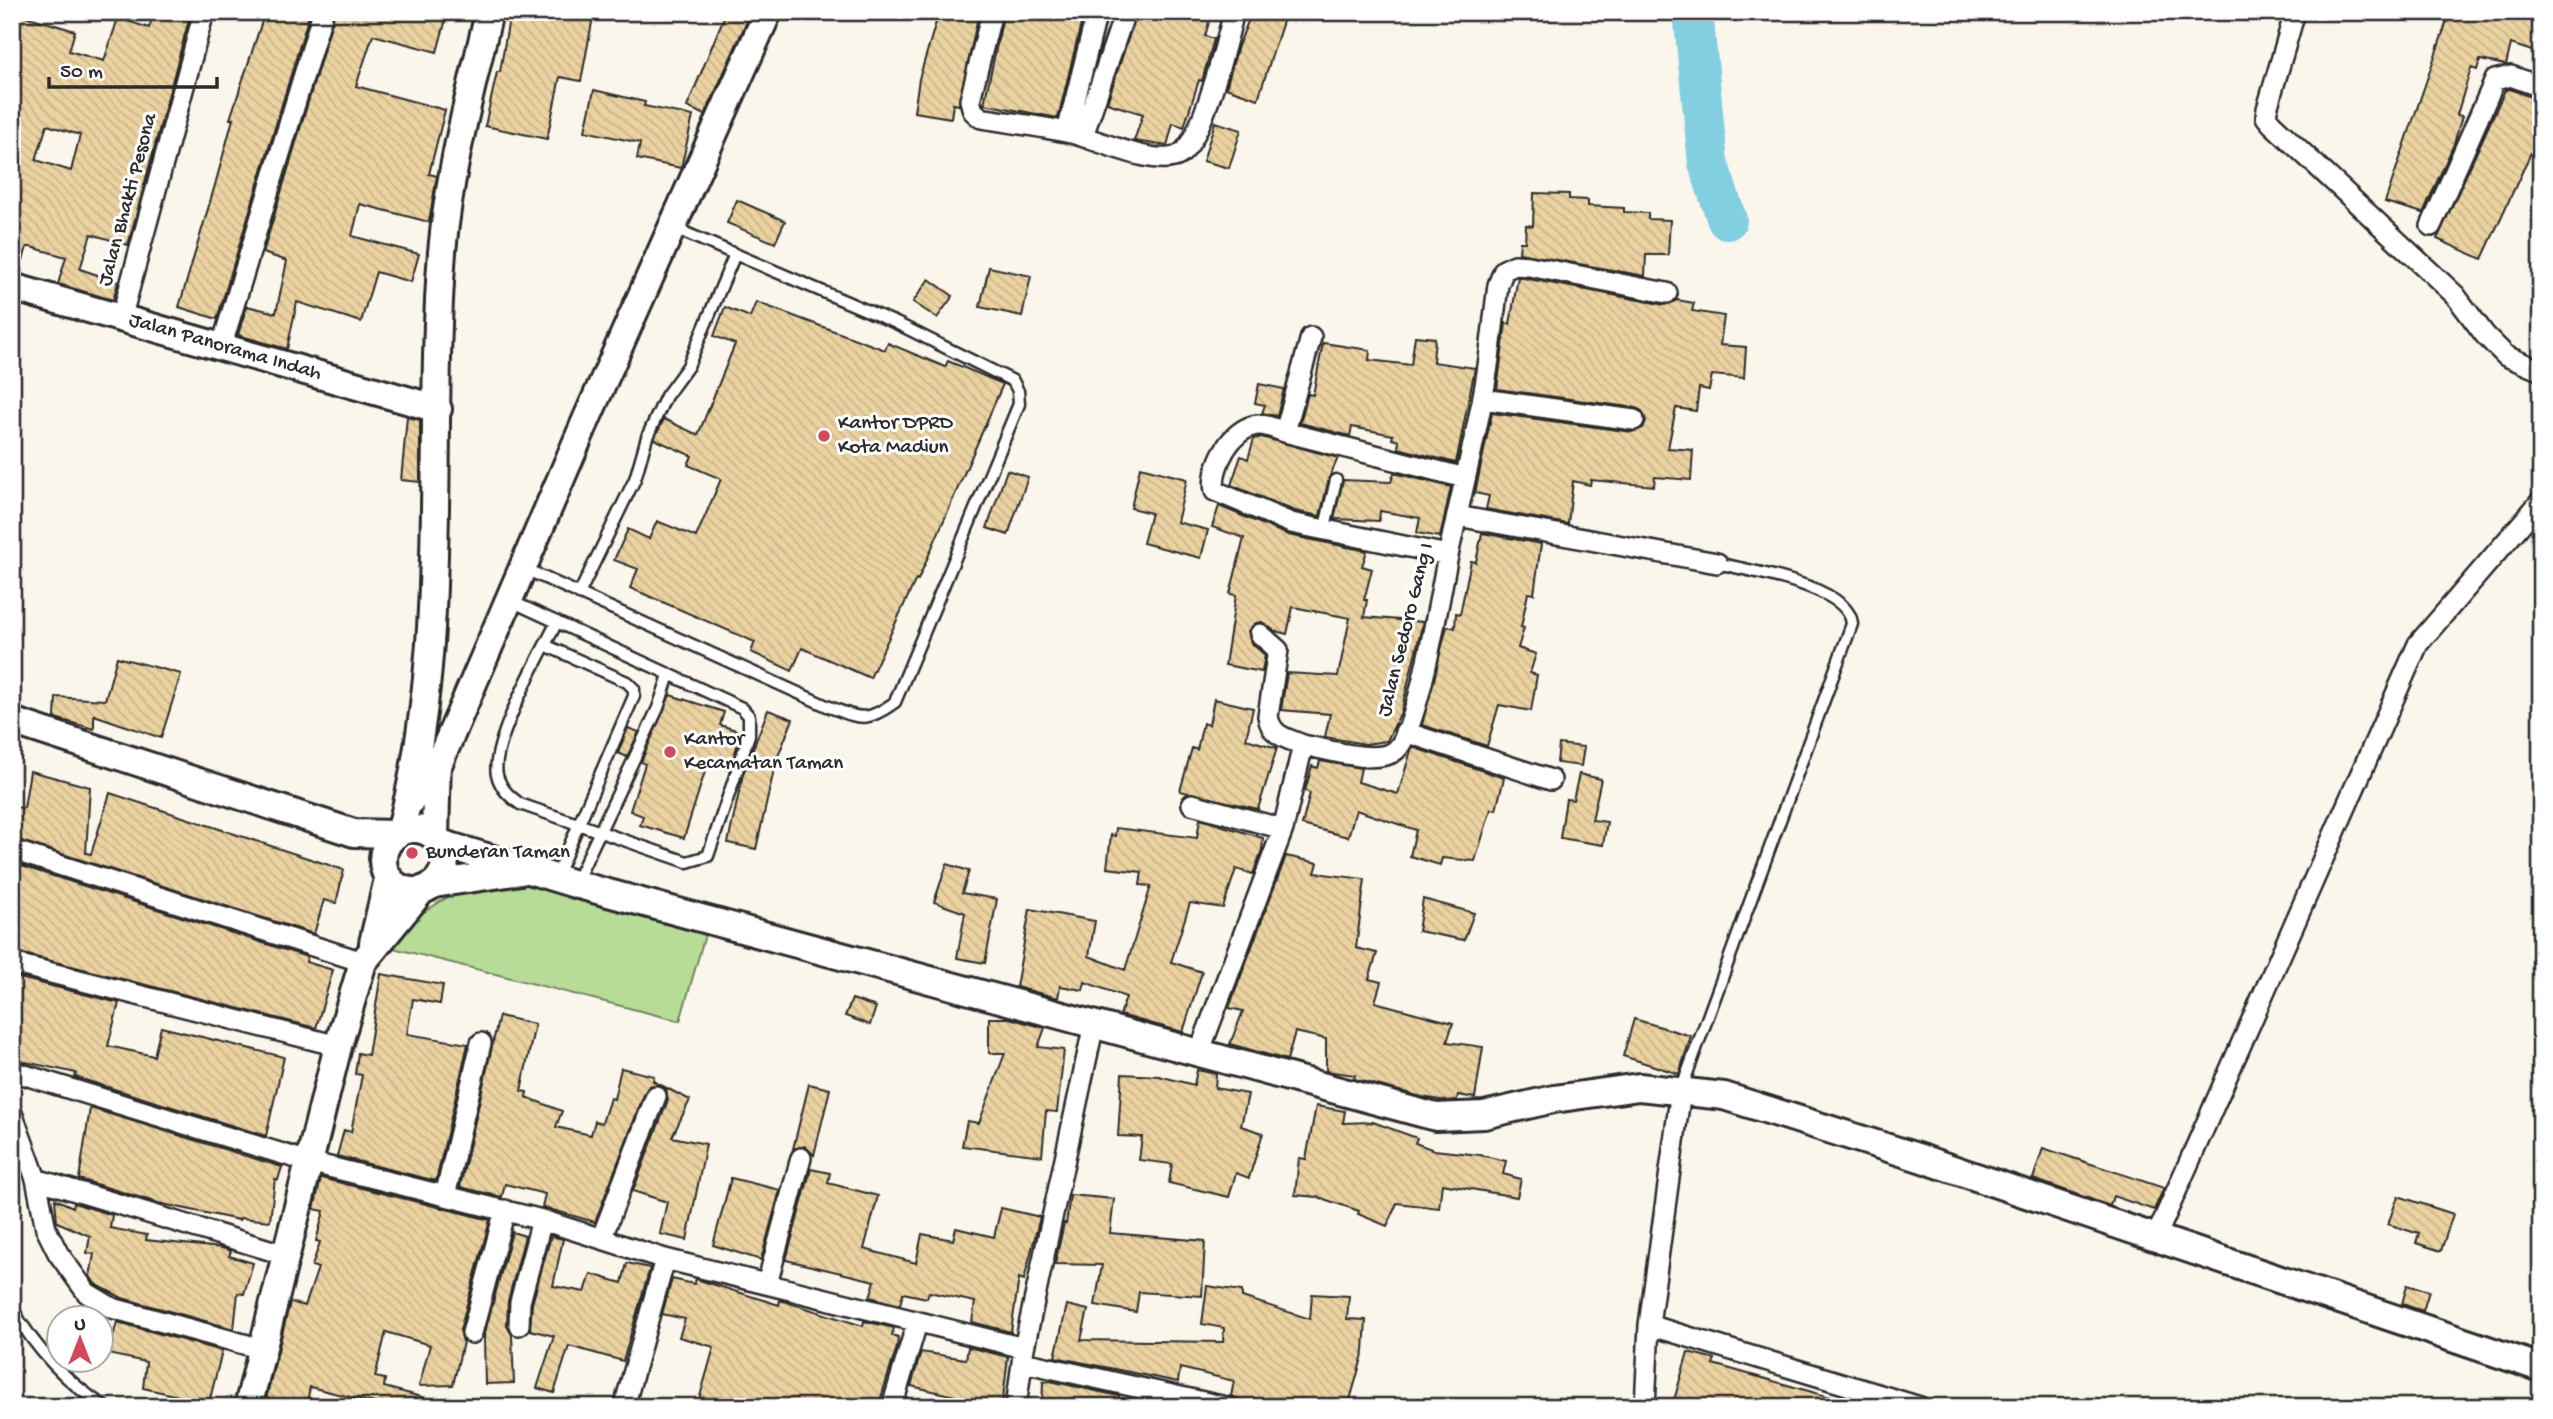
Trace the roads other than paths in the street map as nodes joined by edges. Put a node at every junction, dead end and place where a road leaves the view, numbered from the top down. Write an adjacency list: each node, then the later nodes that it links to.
1 (204, 12): 17 (street, Jalan Bhakti Pesona)
2 (323, 12): 19 (street)
3 (489, 12): 22 (street)
4 (768, 12): 13 (street)
5 (992, 12): 11 (street)
6 (1097, 12): 11 (street)
7 (1125, 12): 11 (street)
8 (1234, 12): 11 (street)
9 (2295, 12): 20 (street)
10 (2541, 87): 12 (street)
11 (1075, 134)
12 (2431, 226)
13 (672, 227): 14 (lane); 32 (street)
14 (735, 254): 33 (lane); 33 (lane)
15 (12, 287): 17 (street, Jalan Panorama Indah)
16 (1667, 293): 21 (street, Jalan Sedoro Gang I)
17 (121, 318): 19 (street, Jalan Panorama Indah)
18 (1311, 337): 24 (street)
19 (221, 348): 22 (street, Jalan Panorama Indah)
20 (2541, 371)
21 (1483, 399): 23 (street); 25 (street, Jalan Sedoro Gang I)
22 (438, 409): 39 (street)
23 (1634, 420)
24 (1286, 432): 25 (street); 29 (street)
25 (1465, 478): 28 (street, Jalan Sedoro Gang I)
26 (1336, 480): 29 (lane)
27 (2541, 501): 75 (street)
28 (1457, 516): 30 (street, Jalan Sedoro Gang I); 31 (street)
29 (1324, 531): 30 (street)
30 (1448, 555): 41 (street, Jalan Sedoro Gang I)
31 (1717, 563): 65 (lane)
32 (522, 568): 33 (lane); 34 (street)
33 (579, 594)
34 (508, 599): 35 (lane); 43 (street)
35 (556, 622): 37 (lane); 38 (lane)
36 (1260, 634): 42 (street, Jalan Sedoro Gang I)
37 (545, 645): 48 (lane); 48 (lane)
38 (669, 675): 51 (lane); 51 (lane)
39 (423, 714): 43 (street); 45 (street)
40 (13, 724): 47 (street)
41 (1405, 732): 42 (street, Jalan Sedoro Gang I); 44 (street)
42 (1303, 744): 49 (street)
43 (439, 765): 45 (street); 52 (street)
44 (1551, 780)
45 (409, 803): 50 (street)
46 (1192, 804): 49 (street)
47 (299, 816): 50 (street); 55 (street)
48 (575, 825): 51 (lane); 56 (lane)
49 (1283, 829): 63 (street)
50 (398, 833): 52 (street); 55 (street)
51 (598, 834): 56 (lane)
52 (438, 840): 54 (street); 57 (street)
53 (12, 850): 58 (street)
54 (529, 870): 56 (street); 57 (street)
55 (386, 874): 57 (street); 58 (street)
56 (566, 880): 60 (street)
57 (428, 887): 58 (street)
58 (367, 955): 62 (street)
59 (12, 964): 62 (street)
60 (1094, 1024): 63 (street); 85 (street)
61 (481, 1043): 71 (street)
62 (338, 1045): 69 (street)
63 (1199, 1053): 65 (street)
64 (12, 1071): 69 (street)
65 (1681, 1090): 75 (street); 82 (street)
66 (656, 1096): 74 (street)
67 (12, 1113): 70 (street)
68 (802, 1158): 78 (street)
69 (309, 1162): 71 (street); 76 (street)
70 (36, 1179): 76 (street); 84 (street)
71 (445, 1196): 72 (street)
72 (505, 1210): 73 (street); 83 (street)
73 (542, 1220): 74 (street); 81 (street)
74 (601, 1237): 77 (street)
75 (2156, 1237): 86 (street)
76 (286, 1255): 84 (street)
77 (665, 1258): 78 (street); 89 (street)
78 (767, 1284): 80 (street)
79 (12, 1308): 87 (lane)
80 (917, 1323): 85 (street); 90 (street)
81 (519, 1325)
82 (1649, 1325): 93 (street); 94 (street)
83 (472, 1333)
84 (262, 1349): 88 (street)
85 (1024, 1355): 91 (street); 92 (street)
86 (2541, 1368)
87 (105, 1407)
88 (248, 1407)
89 (624, 1407)
90 (892, 1407)
91 (1016, 1407)
92 (1226, 1407)
93 (1645, 1407)
94 (1920, 1407)

